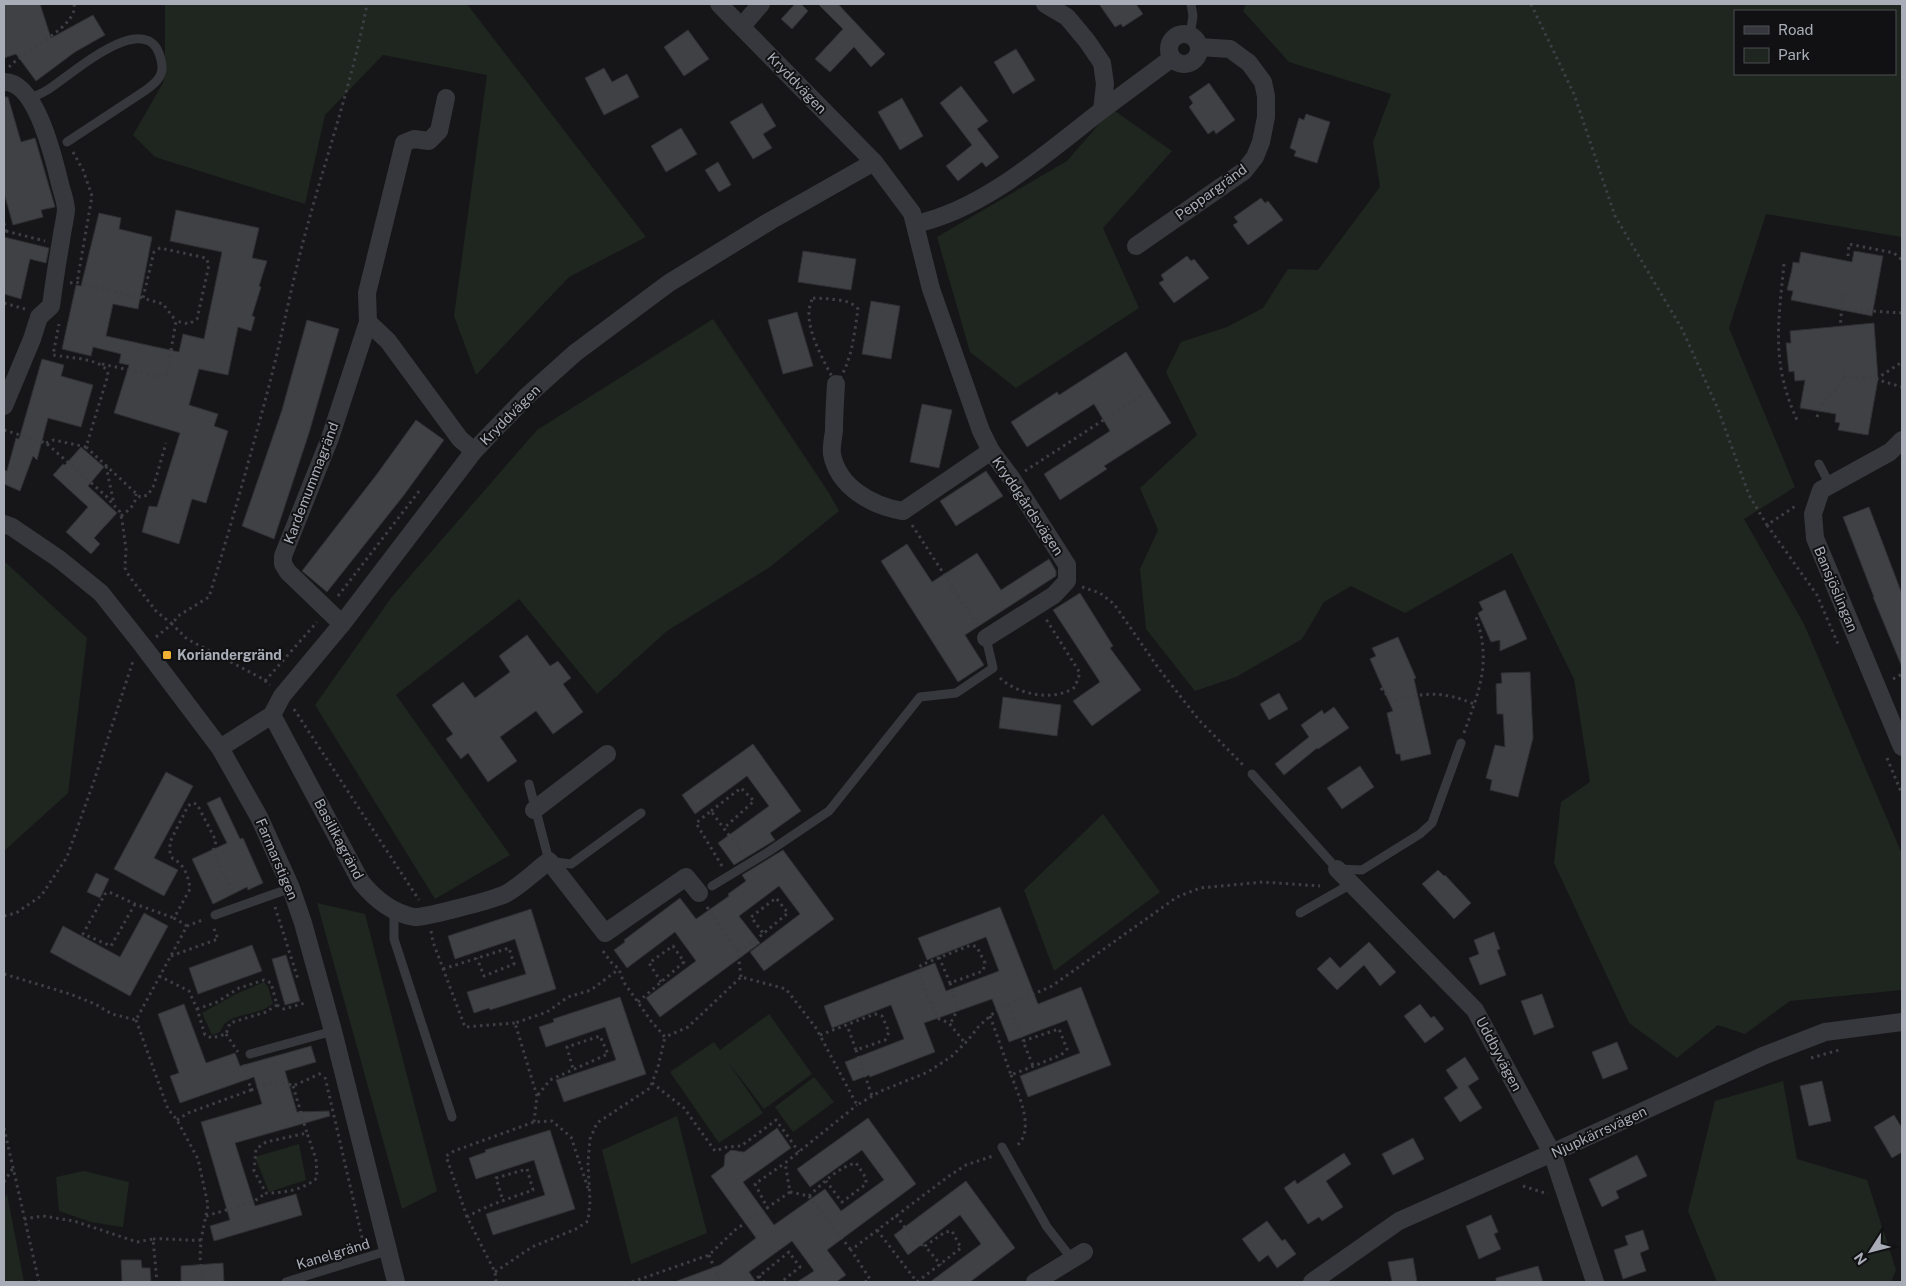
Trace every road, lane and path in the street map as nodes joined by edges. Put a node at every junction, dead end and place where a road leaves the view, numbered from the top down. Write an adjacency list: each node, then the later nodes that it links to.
1 (74, 4): 10 (path)
2 (367, 4): 59 (path)
3 (719, 4): 8 (street, Kryddvägen)
4 (761, 4): 8 (street)
5 (1045, 4): 13 (street)
6 (1191, 4): 9 (lane)
7 (1531, 4): 61 (path)
8 (742, 26): 15 (street, Kryddvägen)
9 (1195, 41): 13 (street); 20 (street, Peppargränd)
10 (5, 82): 12 (street)
11 (446, 98): 31 (street, Kardemummagränd)
12 (28, 100): 14 (lane); 19 (street)
13 (1102, 110): 17 (street)
14 (67, 142)
15 (874, 162): 17 (street, Kryddvägen); 49 (street, Kryddvägen)
16 (4, 222): 18 (path)
17 (915, 224): 50 (street, Kryddgårdsvägen)
18 (5, 231): 19 (path)
19 (60, 244): 41 (street)
20 (1136, 246)
21 (1848, 256): 22 (path)
22 (1902, 260)
23 (1784, 264): 43 (path)
24 (67, 284): 26 (path)
25 (1843, 292): 27 (path)
26 (143, 298): 30 (path); 30 (path)
27 (1841, 310): 28 (path); 32 (path)
28 (1902, 313)
29 (60, 317): 34 (path)
30 (176, 321): 34 (path)
31 (368, 322): 49 (street); 65 (street, Kardemummagränd)
32 (1840, 329)
33 (1902, 362): 37 (path)
34 (102, 364): 48 (path)
35 (1843, 367): 36 (path)
36 (1843, 377): 37 (path); 42 (path)
37 (1875, 379): 39 (path)
38 (836, 384): 38 (path); 58 (street)
39 (1902, 387)
40 (1145, 393): 53 (path)
41 (4, 406)
42 (1817, 417)
43 (1798, 422)
44 (4, 430): 46 (path)
45 (1902, 440): 54 (street, Bansjöslingan)
46 (46, 442): 48 (path); 56 (path)
47 (166, 443): 55 (path)
48 (86, 447): 52 (path)
49 (474, 451): 65 (street, Kryddvägen)
50 (991, 451): 53 (street, Kryddgårdsvägen); 58 (street, Kryddgårdsvägen)
51 (1819, 464): 54 (lane)
52 (106, 466): 55 (path); 56 (path)
53 (1012, 479): 62 (street, Kryddgårdsvägen)
54 (1830, 485): 75 (street, Bansjöslingan)
55 (136, 494): 59 (path)
56 (114, 505): 59 (path)
57 (1798, 505): 61 (path)
58 (902, 511): 66 (path)
59 (121, 516)
60 (4, 524): 74 (street, Farmarstigen)
61 (1767, 525): 67 (path)
62 (1067, 581): 63 (street); 78 (path)
63 (1037, 606): 66 (street); 69 (path)
64 (1475, 614): 71 (path)
65 (342, 624): 72 (street, Kryddvägen)
66 (986, 638): 69 (lane)
67 (1840, 650)
68 (139, 665): 98 (path)
69 (993, 668): 86 (lane)
70 (1381, 688): 71 (path)
71 (1474, 704): 73 (path)
72 (272, 715): 74 (street, Kryddvägen); 95 (street, Basilikagränd)
73 (1461, 743): 87 (lane)
74 (220, 748): 90 (street, Farmarstigen)
75 (1902, 748)
76 (1883, 749): 80 (path)
77 (607, 754): 81 (street)
78 (1252, 774): 87 (lane, Uddbyvägen)
79 (529, 784): 81 (lane)
80 (1902, 794)
81 (534, 810): 85 (lane)
82 (711, 811): 84 (path); 84 (path); 88 (path)
83 (642, 813): 85 (lane)
84 (724, 828): 86 (path)
85 (549, 861): 97 (street, Basilikagränd); 102 (street)
86 (749, 862): 88 (lane)
87 (1337, 870): 89 (street, Uddbyvägen); 120 (path)
88 (728, 875): 91 (lane)
89 (1351, 884): 96 (lane); 155 (street, Uddbyvägen)
90 (291, 888): 92 (lane); 128 (street, Farmarstigen)
91 (706, 889): 102 (street); 104 (path)
92 (272, 894): 94 (lane); 115 (path)
93 (135, 904): 93 (path); 100 (path)
94 (240, 906): 99 (lane); 100 (path)
95 (394, 909): 97 (street, Basilikagränd); 148 (lane)
96 (1300, 913)
97 (429, 915): 108 (path)
98 (4, 916)
99 (213, 916): 101 (path); 105 (path)
100 (174, 918): 101 (path)
101 (187, 926): 105 (path)
102 (605, 933): 109 (path)
103 (763, 933): 103 (path); 104 (path)
104 (738, 952): 112 (path)
105 (170, 956): 111 (path)
106 (939, 957): 114 (path); 114 (path); 126 (path)
107 (477, 958): 107 (path); 108 (path)
108 (444, 969): 125 (path)
109 (619, 969): 117 (path); 125 (path)
110 (4, 974): 123 (path)
111 (159, 976): 121 (path); 123 (path)
112 (741, 977): 131 (path); 132 (path)
113 (661, 982): 113 (path); 117 (path)
114 (950, 983): 126 (path)
115 (300, 986)
116 (303, 994): 118 (path)
117 (638, 1002): 132 (path)
118 (305, 1003): 119 (path); 130 (path)
119 (277, 1005): 121 (path); 129 (path)
120 (1008, 1005): 122 (path); 133 (path)
121 (197, 1009): 129 (path)
122 (990, 1016): 134 (path); 141 (path)
123 (136, 1020): 149 (path)
124 (1902, 1022): 155 (street, Njupkärrsvägen)
125 (515, 1023): 145 (path)
126 (950, 1024): 134 (path)
127 (846, 1025): 131 (path); 135 (path); 135 (path)
128 (333, 1031): 130 (lane); 175 (street, Farmarstigen)
129 (226, 1034): 144 (path)
130 (314, 1035): 136 (lane)
131 (820, 1035): 147 (path)
132 (665, 1037): 142 (path)
133 (1023, 1042): 138 (path); 138 (path)
134 (965, 1043): 146 (path)
135 (856, 1050): 146 (path)
136 (250, 1054)
137 (322, 1063): 140 (path)
138 (1033, 1066): 141 (path)
139 (573, 1069): 139 (path); 145 (path)
140 (324, 1072): 143 (path); 178 (path)
141 (1011, 1075): 153 (path)
142 (652, 1083): 154 (path); 160 (path)
143 (293, 1086): 144 (path); 152 (path)
144 (251, 1090): 149 (path)
145 (537, 1096): 150 (path)
146 (872, 1096): 147 (path)
147 (857, 1105): 154 (path)
148 (452, 1117)
149 (177, 1120): 167 (path)
150 (534, 1122): 160 (path); 169 (path)
151 (4, 1128): 157 (path)
152 (307, 1133): 162 (path); 162 (path)
153 (1003, 1149): 166 (path); 177 (lane)
154 (799, 1152): 156 (path)
155 (1552, 1154): 182 (street, Njupkärrsvägen); 197 (street, Uddbyvägen)
156 (785, 1163): 161 (path); 165 (path)
157 (13, 1168): 159 (path); 168 (path)
158 (826, 1180): 158 (path); 163 (path)
159 (4, 1182)
160 (590, 1191): 180 (path)
161 (790, 1192): 163 (path); 165 (path)
162 (266, 1193): 167 (path)
163 (809, 1196): 174 (path)
164 (503, 1201): 164 (path); 169 (path)
165 (768, 1209): 176 (path)
166 (896, 1215): 170 (path); 173 (path)
167 (206, 1216): 172 (path)
168 (24, 1218): 171 (path); 183 (path)
169 (467, 1218): 180 (path)
170 (877, 1230): 174 (path); 195 (path)
171 (154, 1239): 172 (path); 184 (path)
172 (201, 1240): 185 (path)
173 (925, 1246): 179 (path); 179 (path)
174 (851, 1250): 194 (path)
175 (387, 1251): 178 (lane, Kanelgränd); 187 (street, Farmarstigen)
176 (709, 1255): 189 (path); 190 (path)
177 (1078, 1256): 196 (street)
178 (367, 1258): 186 (lane, Kanelgränd)
179 (941, 1265): 195 (path)
180 (495, 1272): 188 (path)
181 (760, 1276): 191 (path); 192 (path); 193 (path)
182 (1316, 1281)
183 (39, 1282)
184 (157, 1282)
185 (203, 1282)
186 (286, 1282)
187 (396, 1282)
188 (496, 1282)
189 (632, 1282)
190 (720, 1282)
191 (752, 1282)
192 (764, 1282)
193 (781, 1282)
194 (865, 1282)
195 (917, 1282)
196 (1035, 1282)
197 (1595, 1282)

